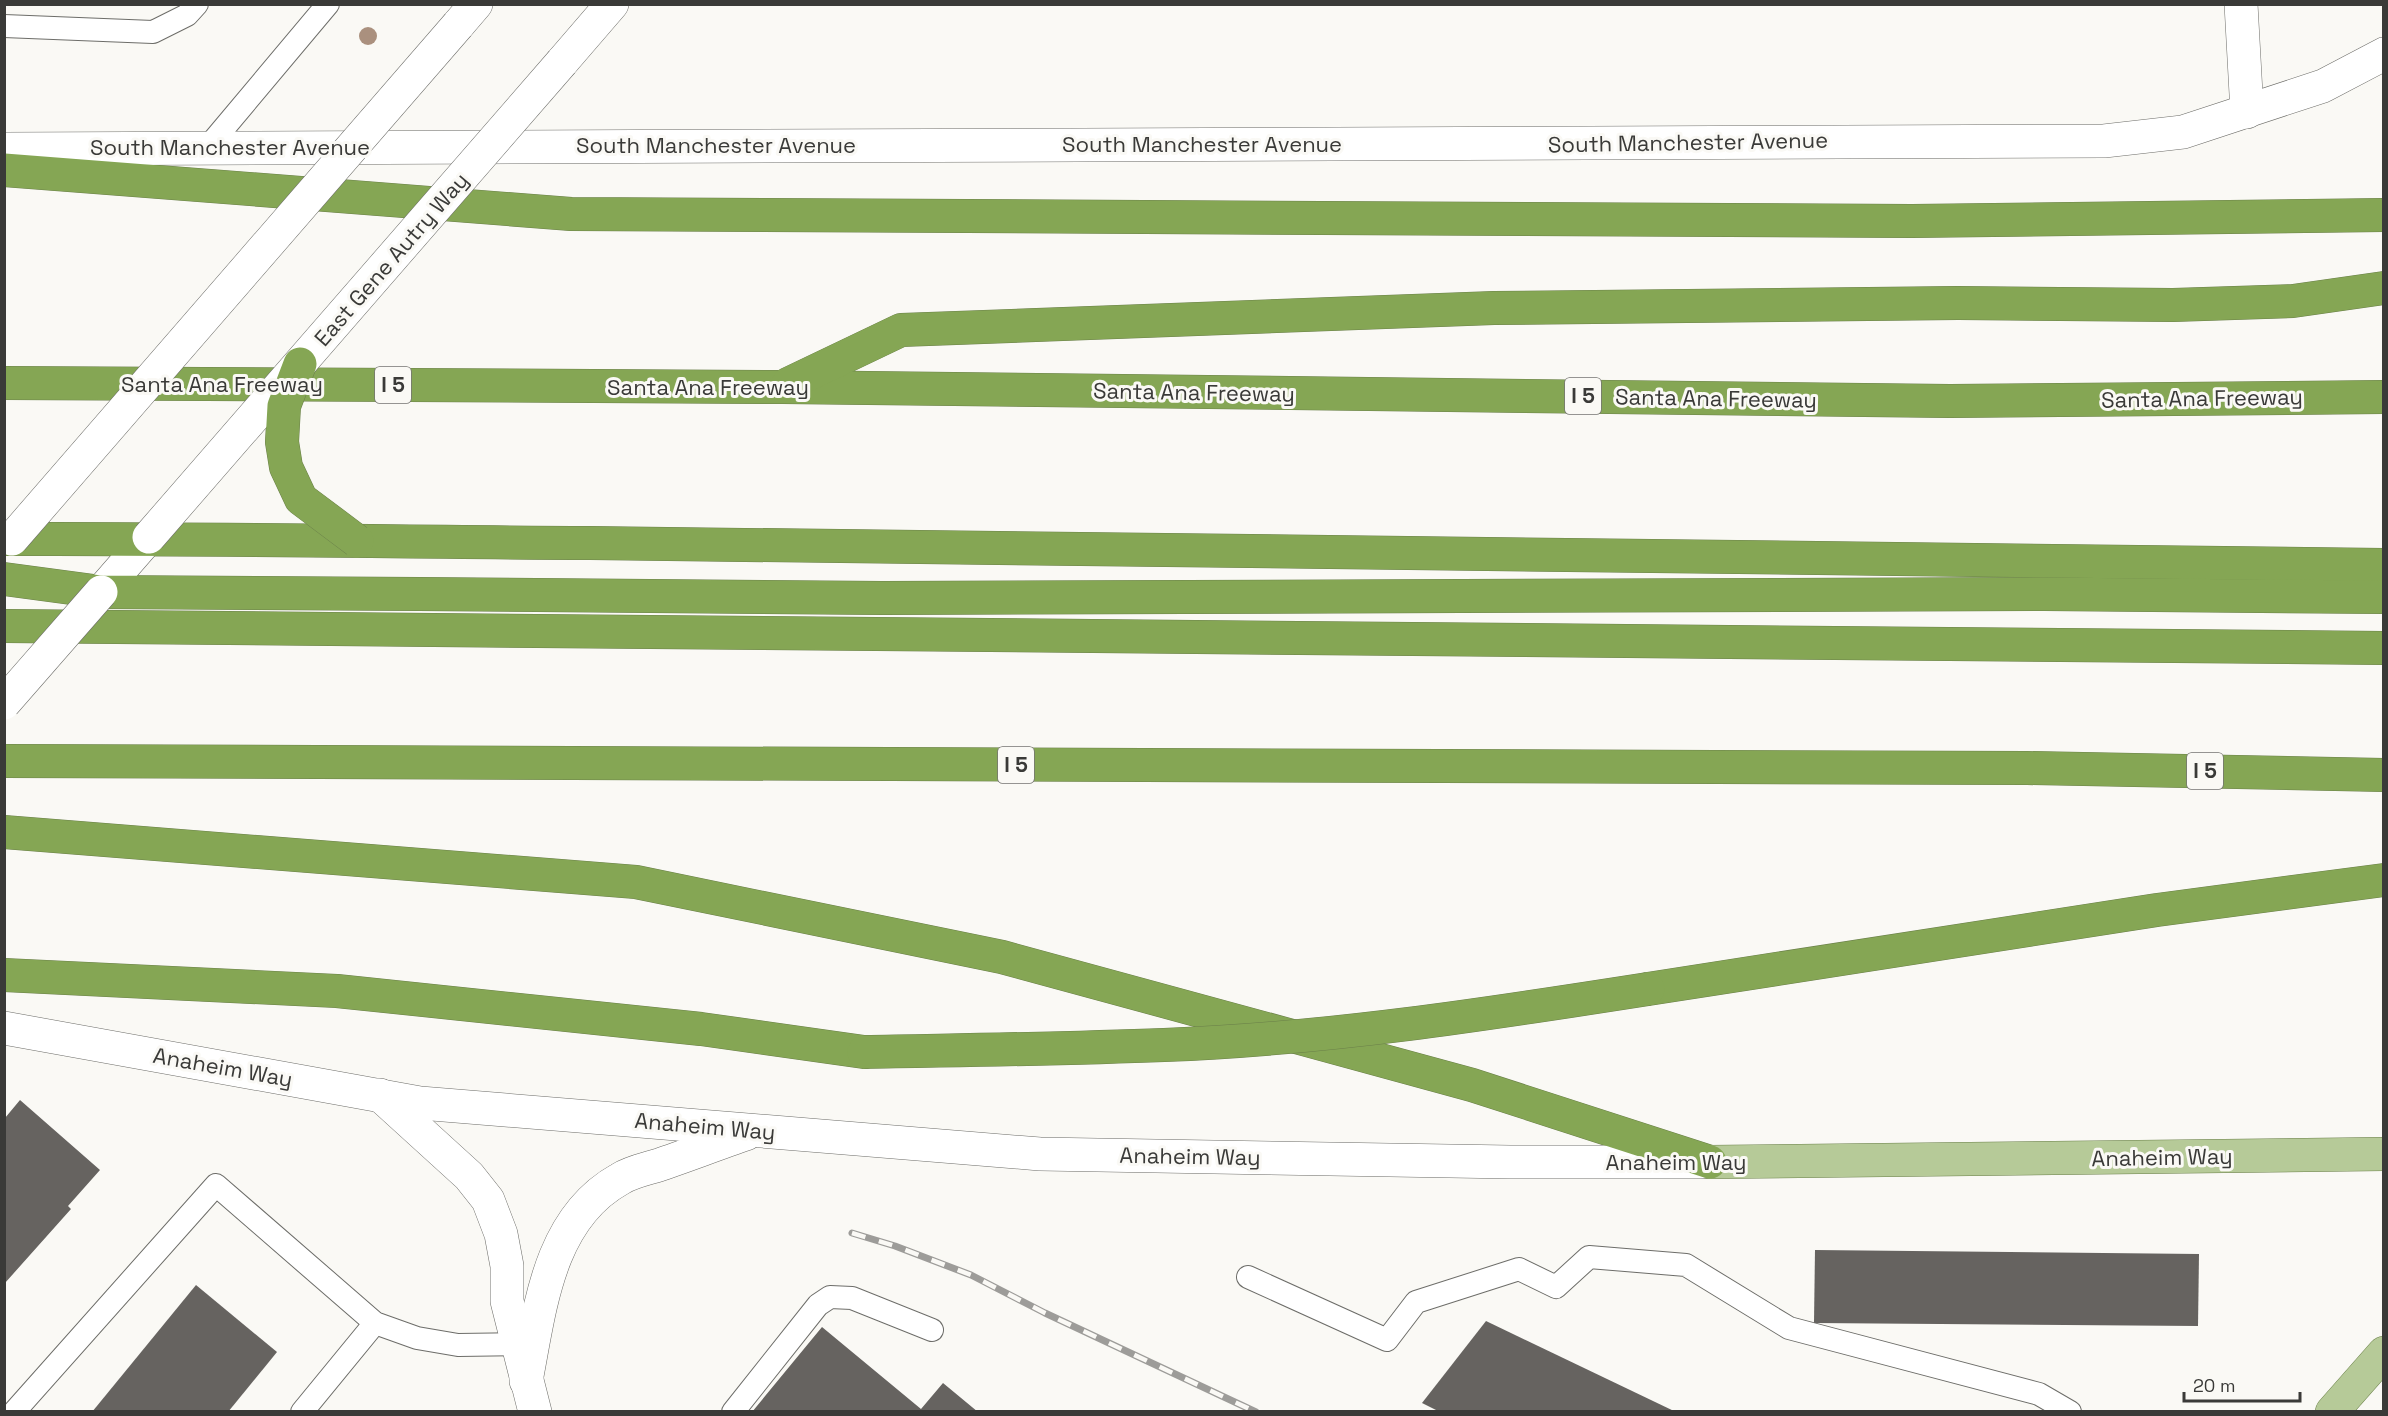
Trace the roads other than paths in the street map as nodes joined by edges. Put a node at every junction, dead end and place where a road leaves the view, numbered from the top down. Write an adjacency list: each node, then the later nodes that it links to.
1 (197, 4): 6 (lane)
2 (328, 4): 9 (lane)
3 (612, 4): 14 (main road, East Gene Autry Way, bridge)
4 (2241, 4): 8 (main road)
5 (467, 14): 19 (main road, bridge)
6 (4, 26)
7 (2384, 54): 8 (main road, South Manchester Avenue)
8 (2247, 112): 9 (main road, South Manchester Avenue)
9 (208, 147): 10 (main road, South Manchester Avenue)
10 (4, 149)
11 (4, 170): 12 (highway)
12 (2384, 215)
13 (2384, 288): 16 (highway)
14 (300, 363): 18 (main road, East Gene Autry Way, bridge); 20 (highway, bridge)
15 (4, 383): 16 (highway, Santa Ana Freeway / I 5)
16 (782, 387): 17 (highway, Santa Ana Freeway / I 5)
17 (2384, 397)
18 (149, 537): 19 (highway); 20 (highway); 23 (main road, East Gene Autry Way)
19 (7, 542)
20 (357, 542): 21 (highway)
21 (2384, 565)
22 (4, 579): 23 (highway)
23 (101, 592): 24 (highway); 27 (main road, East Gene Autry Way, bridge)
24 (2384, 597)
25 (4, 626): 26 (highway)
26 (2384, 648)
27 (4, 704)
28 (4, 761): 29 (highway, I 5)
29 (2384, 775)
30 (4, 832): 37 (highway)
31 (2384, 880): 32 (highway, bridge)
32 (4, 975)
33 (4, 1028): 34 (main road, Anaheim Way)
34 (380, 1095): 35 (main road, Anaheim Way); 41 (main road)
35 (757, 1130): 37 (main road, Anaheim Way); 41 (main road)
36 (2384, 1154): 37 (main road, Anaheim Way)
37 (1710, 1162)
38 (1248, 1277): 47 (lane)
39 (375, 1323): 41 (lane); 43 (lane); 44 (lane)
40 (932, 1330): 46 (lane)
41 (525, 1344): 45 (main road)
42 (2384, 1353): 48 (main road)
43 (14, 1412)
44 (302, 1412)
45 (535, 1412)
46 (733, 1412)
47 (2070, 1412)
48 (2332, 1412)

